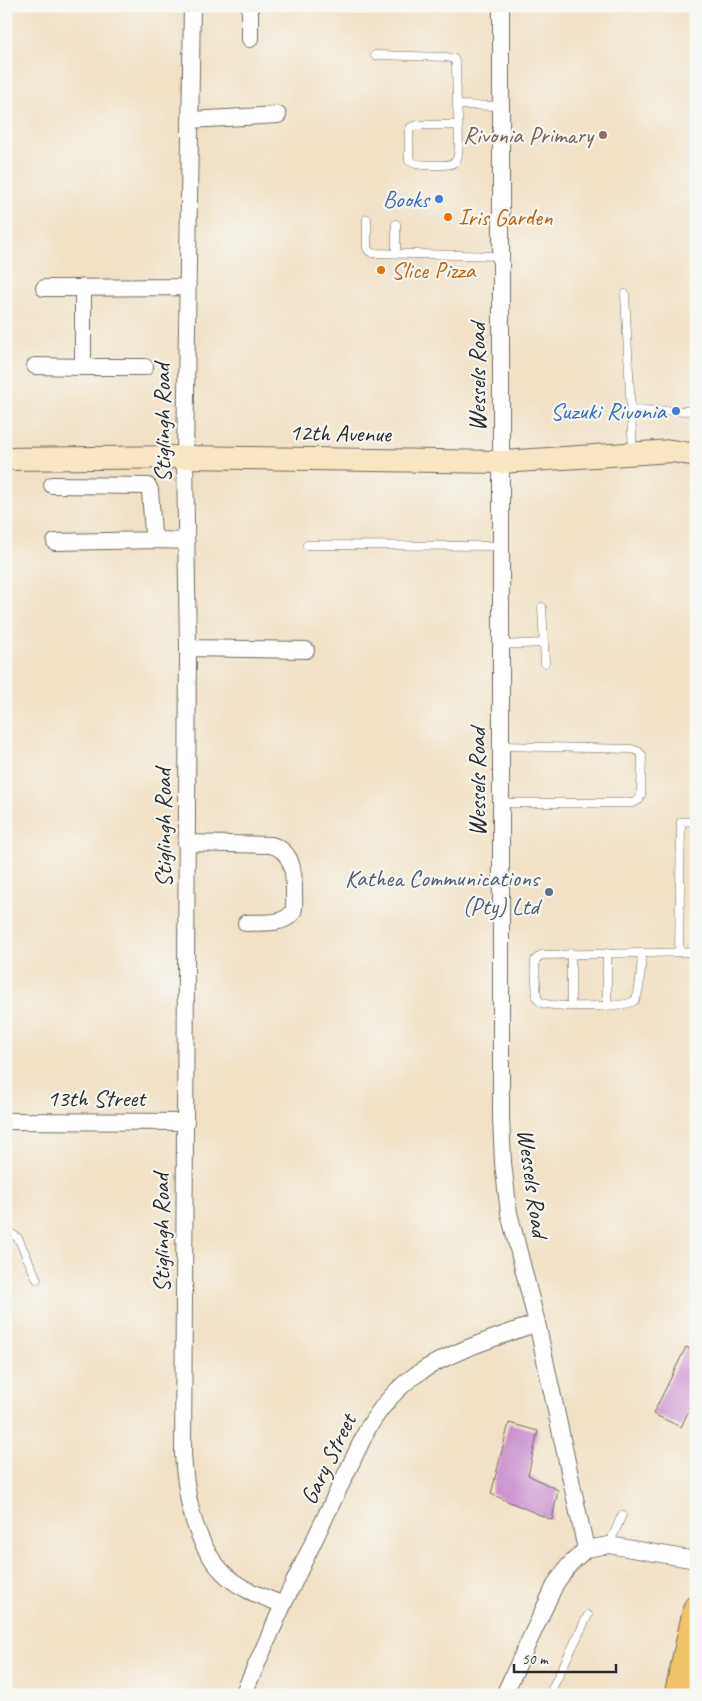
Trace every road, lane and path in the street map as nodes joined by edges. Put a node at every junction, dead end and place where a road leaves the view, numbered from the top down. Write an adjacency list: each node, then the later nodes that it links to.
1 (192, 6): 9 (street, Stiglingh Road)
2 (250, 6): 4 (street)
3 (501, 6): 7 (street, Wessels Road)
4 (250, 40)
5 (375, 55): 6 (lane)
6 (457, 105): 7 (lane); 10 (lane)
7 (501, 106): 14 (street, Wessels Road)
8 (278, 115): 9 (street)
9 (190, 120): 15 (street, Stiglingh Road)
10 (458, 125): 10 (lane)
11 (367, 219): 13 (lane)
12 (396, 224): 13 (lane)
13 (396, 254): 14 (lane)
14 (501, 256): 30 (street, Wessels Road)
15 (187, 287): 17 (street); 28 (street, Stiglingh Road)
16 (44, 288): 17 (street)
17 (83, 288): 20 (street)
18 (625, 294): 22 (lane)
19 (35, 366): 20 (street)
20 (83, 367): 21 (street)
21 (145, 368)
22 (630, 410): 23 (lane); 26 (lane)
23 (696, 411)
24 (696, 445): 25 (main road, 12th Avenue)
25 (672, 452): 26 (main road, 12th Avenue); 27 (main road, 12th Avenue)
26 (633, 454): 30 (main road, 12th Avenue)
27 (696, 455)
28 (185, 457): 29 (main road, 12th Avenue); 30 (main road, 12th Avenue); 34 (street, Stiglingh Road)
29 (6, 460)
30 (502, 462): 36 (street, Wessels Road)
31 (52, 485): 32 (street)
32 (159, 540): 33 (street); 34 (street)
33 (54, 542)
34 (186, 542): 40 (street, Stiglingh Road)
35 (306, 545): 36 (lane)
36 (501, 546): 39 (street, Wessels Road)
37 (542, 607): 38 (lane)
38 (543, 643): 39 (lane); 42 (lane)
39 (501, 645): 43 (street, Wessels Road)
40 (188, 648): 41 (street); 46 (street, Stiglingh Road)
41 (306, 650)
42 (545, 663)
43 (501, 746): 44 (street, Wessels Road); 44 (lane)
44 (501, 803): 59 (street, Wessels Road)
45 (696, 821): 48 (lane)
46 (186, 843): 47 (street); 56 (street, Stiglingh Road)
47 (246, 923)
48 (679, 952): 49 (lane); 52 (lane)
49 (696, 952)
50 (571, 953): 51 (lane); 53 (lane); 53 (lane)
51 (608, 953): 52 (lane); 54 (lane)
52 (642, 953): 54 (lane)
53 (571, 1006): 54 (lane)
54 (607, 1006)
55 (6, 1121): 56 (street, 13th Street)
56 (186, 1122): 64 (street, Stiglingh Road)
57 (6, 1233): 58 (lane)
58 (37, 1279)
59 (537, 1323): 62 (street, Wessels Road); 64 (street, Gary Street)
60 (622, 1515): 61 (lane)
61 (609, 1546): 62 (street); 63 (street)
62 (586, 1549): 68 (street)
63 (696, 1560)
64 (284, 1605): 67 (street, Gary Street)
65 (696, 1608): 70 (main road)
66 (588, 1614): 69 (lane)
67 (243, 1695)
68 (504, 1695)
69 (549, 1695)
70 (676, 1695)

